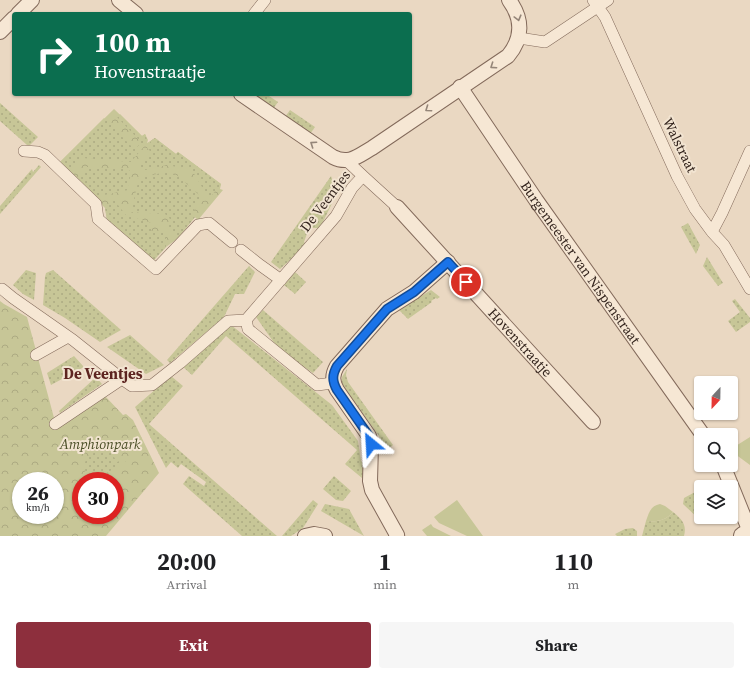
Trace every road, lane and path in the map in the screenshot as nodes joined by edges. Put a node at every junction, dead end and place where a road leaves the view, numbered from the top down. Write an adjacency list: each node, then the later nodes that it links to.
1 (32, 0): 7 (street)
2 (119, 0): 8 (street)
3 (265, 0): 9 (street)
4 (509, 0): 12 (street, one-way to 12)
5 (608, 0): 6 (street)
6 (595, 3): 12 (street); 20 (street, Walstraat)
7 (20, 12)
8 (134, 12)
9 (256, 12)
10 (12, 20): 11 (street)
11 (0, 32)
12 (519, 38): 13 (street, one-way to 13)
13 (460, 87): 17 (street, one-way to 17); 34 (street, Burgemeester van Nispenstraat)
14 (244, 96): 17 (street, one-way to 14)
15 (24, 151): 21 (street)
16 (750, 151): 20 (street)
17 (347, 161): 18 (street, De Veentjes)
18 (363, 176): 19 (street, Hovenstraatje); 24 (street, De Veentjes)
19 (397, 208): 23 (street, Hovenstraatje)
20 (712, 232): 26 (street, Walstraat)
21 (232, 242)
22 (241, 250): 24 (street)
23 (448, 262): 31 (street); 32 (street, Hovenstraatje)
24 (281, 280): 27 (street, De Veentjes)
25 (2, 289): 28 (street)
26 (750, 289)
27 (246, 320): 30 (street); 31 (street)
28 (68, 337): 29 (street); 30 (street)
29 (36, 355)
30 (122, 379): 33 (street)
31 (333, 383): 39 (street)
32 (593, 422)
33 (55, 424)
34 (698, 428)
35 (726, 472): 36 (street)
36 (750, 532): 40 (street)
37 (306, 536): 38 (street)
38 (325, 536)
39 (396, 536)
40 (743, 536)

